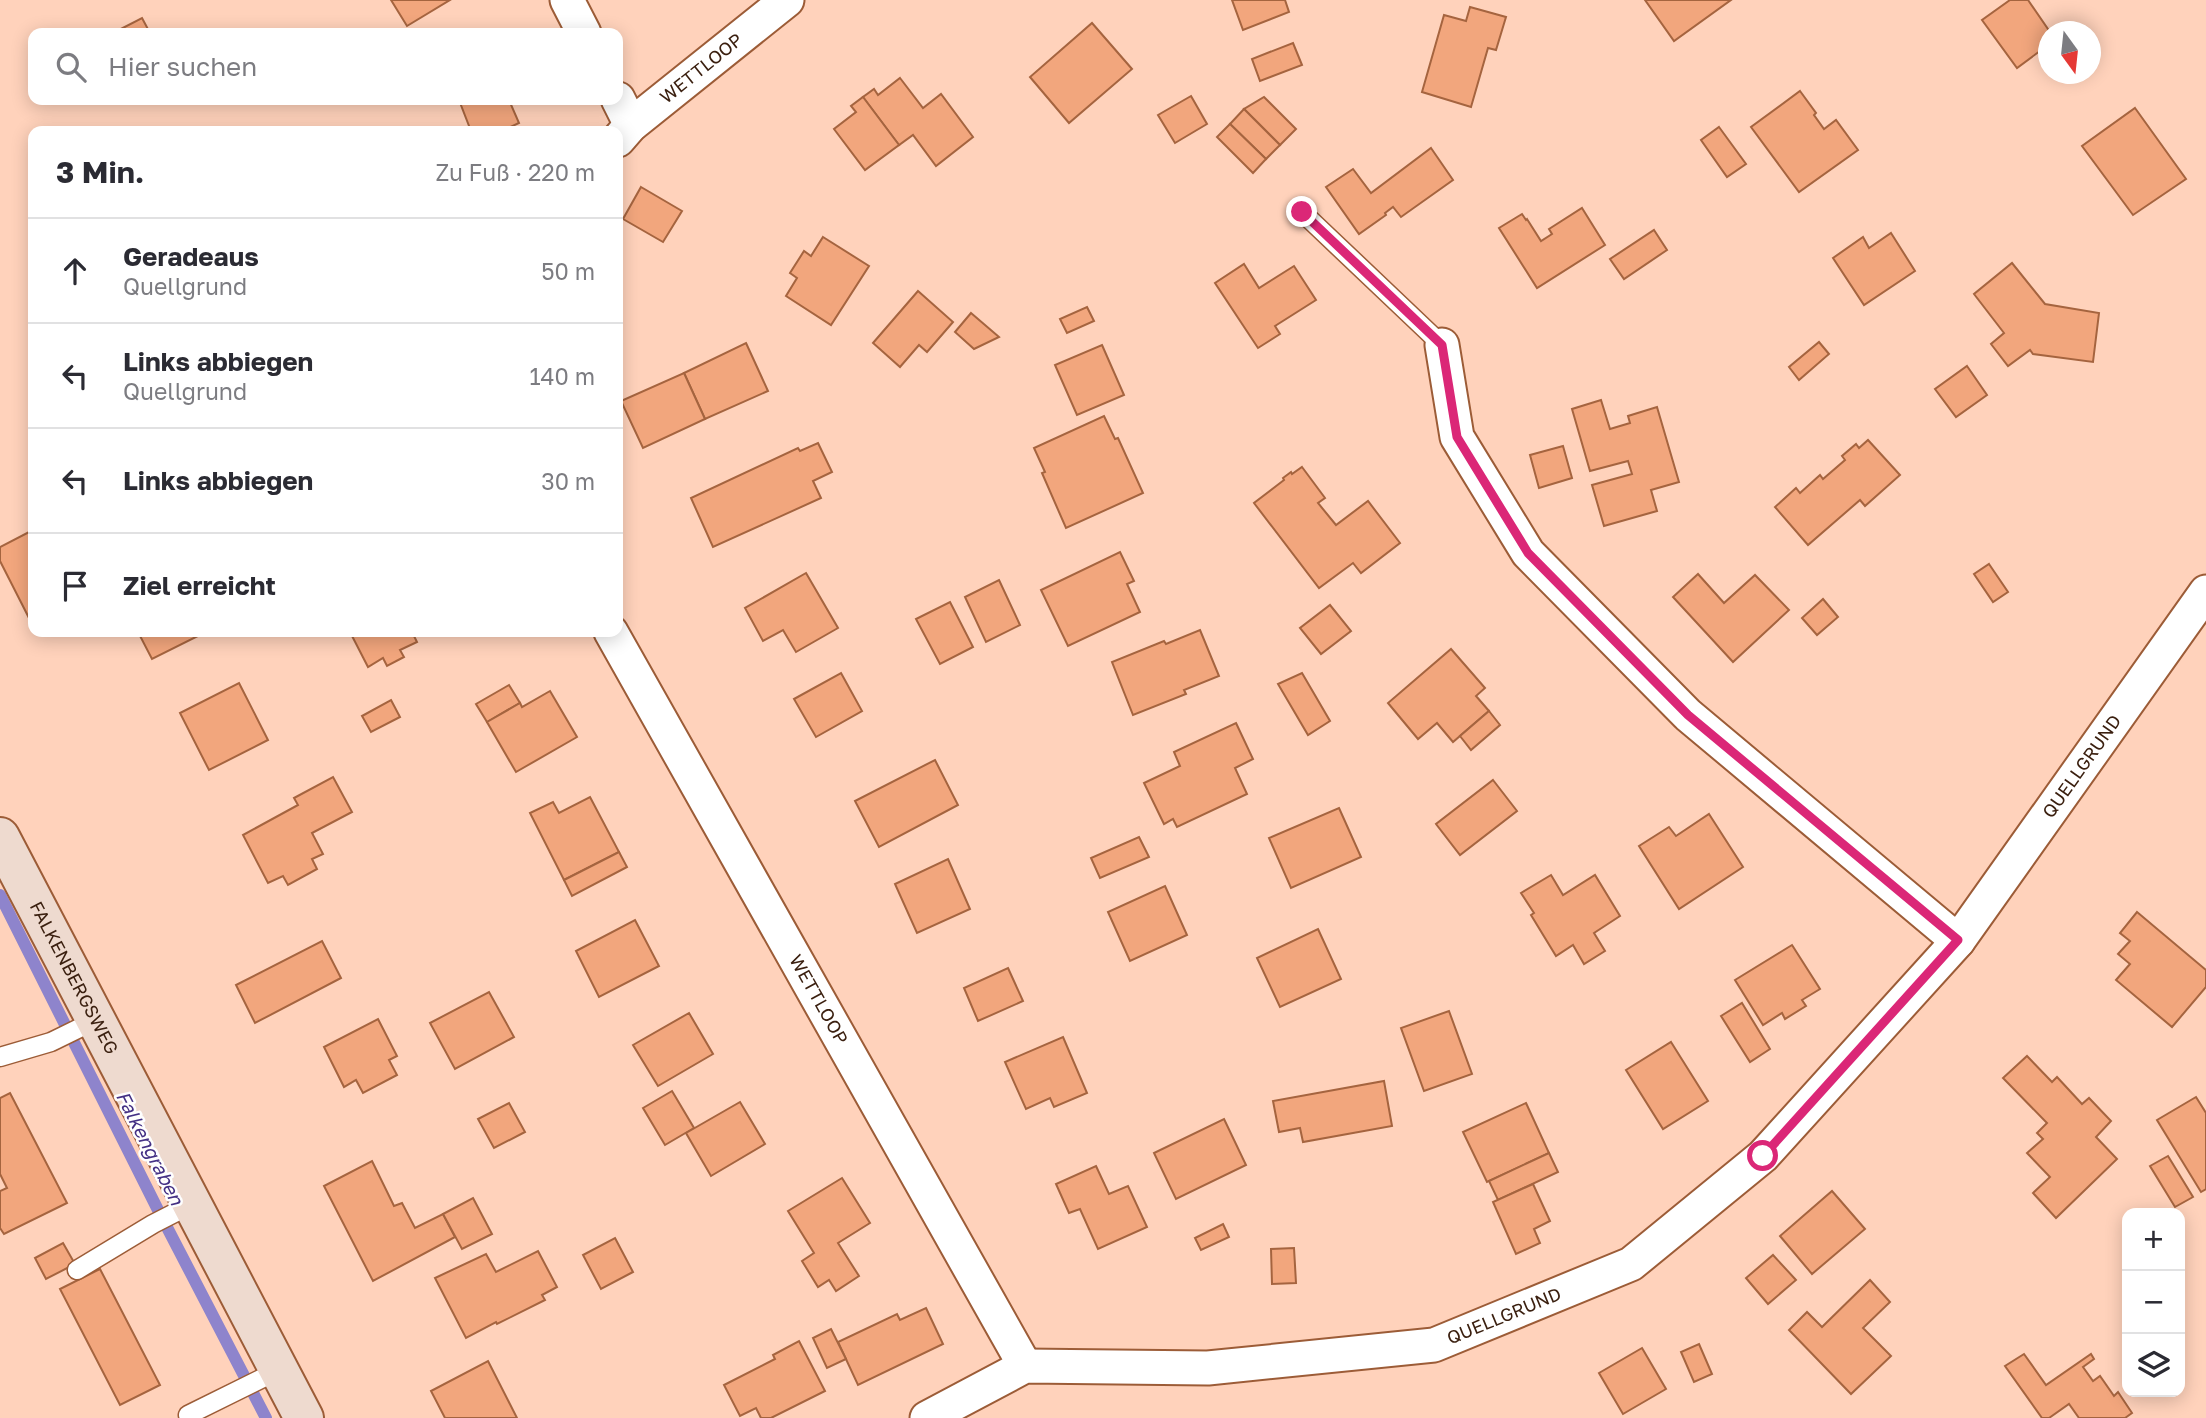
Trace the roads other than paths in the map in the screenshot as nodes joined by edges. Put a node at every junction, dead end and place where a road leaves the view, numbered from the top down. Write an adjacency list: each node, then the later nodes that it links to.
1 (567, 0): 3 (street)
2 (787, 0): 4 (street, WETTLOOP)
3 (581, 28)
4 (622, 121)
5 (1302, 212): 6 (lane)
6 (1442, 345): 10 (street)
7 (2206, 592): 10 (street, QUELLGRUND)
8 (614, 637): 15 (street, WETTLOOP)
9 (0, 837): 11 (street, FALKENBERGSWEG)
10 (1958, 940): 15 (street, QUELLGRUND)
11 (88, 1023): 12 (lane); 13 (street, FALKENBERGSWEG)
12 (0, 1056)
13 (183, 1208): 14 (lane); 16 (street, FALKENBERGSWEG)
14 (77, 1270)
15 (1025, 1366): 19 (street, QUELLGRUND)
16 (270, 1375): 17 (lane); 18 (street, FALKENBERGSWEG)
17 (188, 1415)
18 (304, 1418)
19 (927, 1418)

